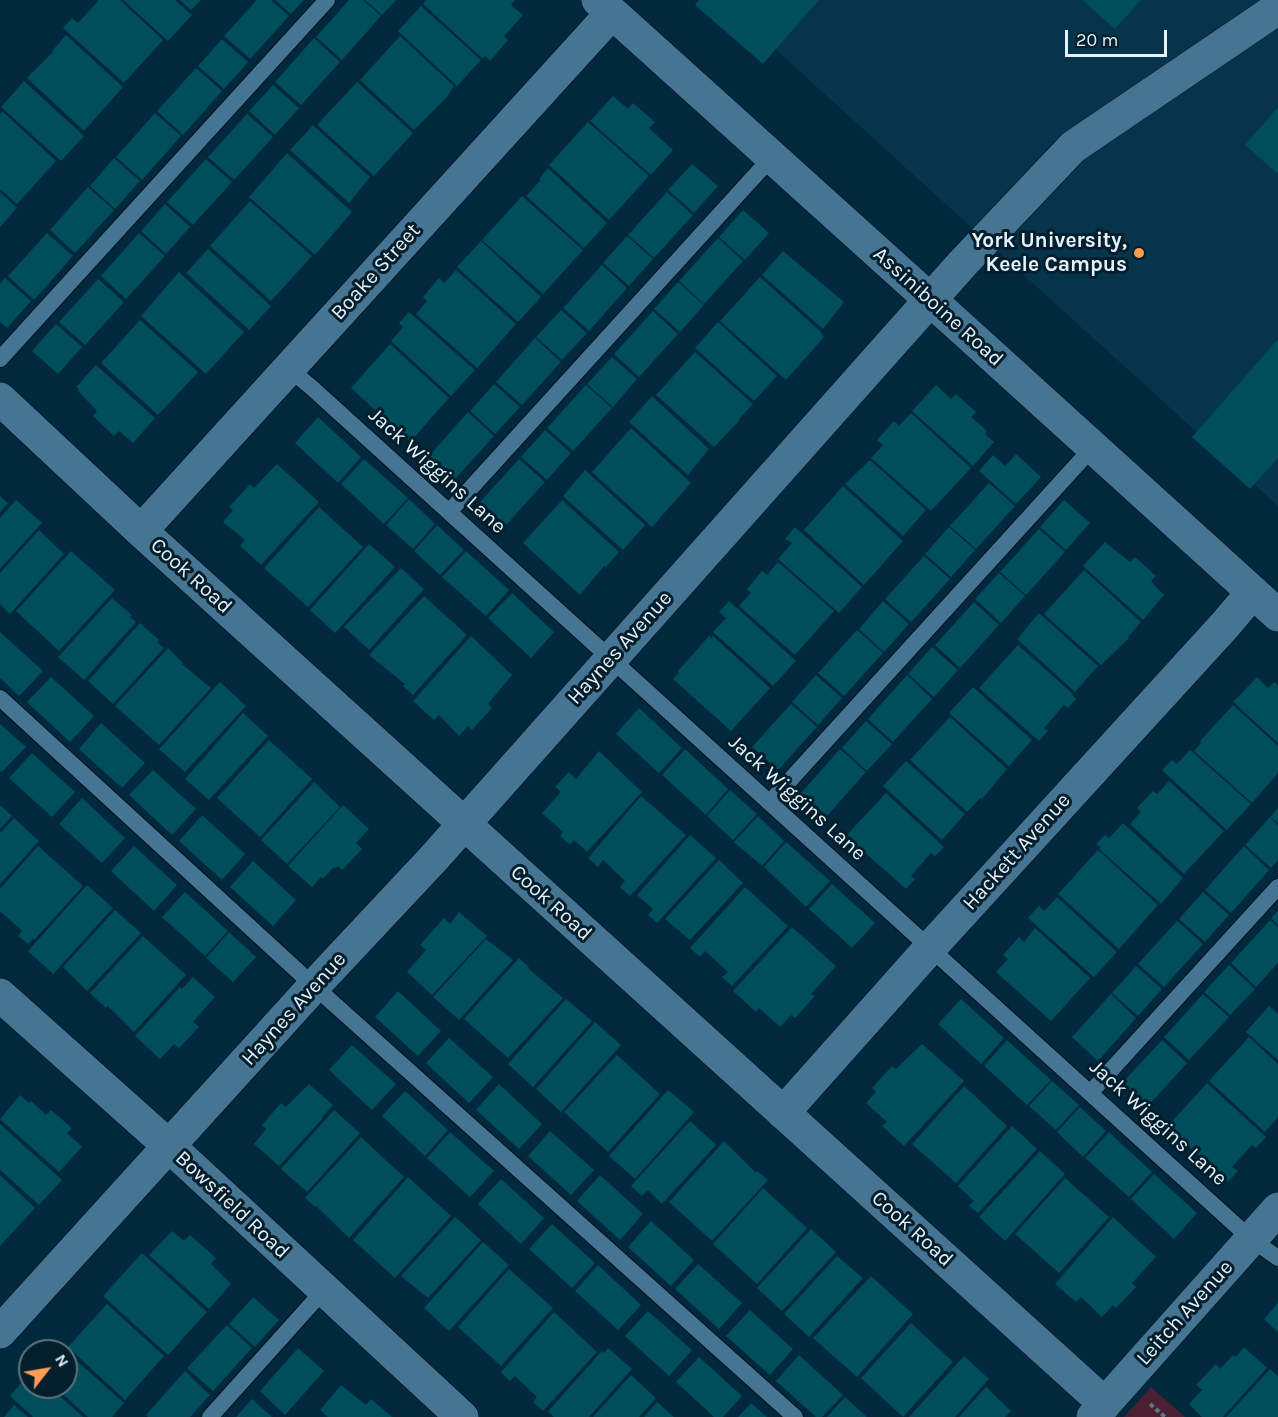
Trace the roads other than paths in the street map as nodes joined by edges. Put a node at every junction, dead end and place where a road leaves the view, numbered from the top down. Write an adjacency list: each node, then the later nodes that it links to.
1 (327, 0): 6 (lane)
2 (605, 7): 4 (street, Assiniboine Road); 7 (street, Boake Street)
3 (1278, 9): 5 (street, Haynes Avenue)
4 (771, 158): 5 (street, Assiniboine Road); 10 (lane)
5 (930, 300): 9 (street, Assiniboine Road); 14 (street, Haynes Avenue)
6 (0, 359)
7 (288, 368): 10 (lane, Jack Wiggins Lane); 11 (street, Boake Street)
8 (0, 399): 11 (street, Cook Road)
9 (1094, 446): 12 (street, Assiniboine Road); 16 (lane)
10 (449, 512): 14 (lane, Jack Wiggins Lane)
11 (141, 531): 17 (street, Cook Road)
12 (1253, 592): 13 (street, Assiniboine Road); 19 (street, Hackett Avenue)
13 (1278, 615)
14 (610, 657): 16 (lane, Jack Wiggins Lane); 17 (street, Haynes Avenue)
15 (0, 698): 20 (lane)
16 (770, 802): 19 (lane, Jack Wiggins Lane)
17 (464, 823): 20 (street, Haynes Avenue); 23 (street, Cook Road)
18 (1278, 887): 22 (lane)
19 (929, 949): 22 (lane, Jack Wiggins Lane); 23 (street, Hackett Avenue)
20 (314, 987): 24 (street, Haynes Avenue); 33 (lane)
21 (2, 1001): 24 (street, Bowsfield Road)
22 (1091, 1092): 26 (lane, Jack Wiggins Lane)
23 (783, 1113): 30 (street, Cook Road)
24 (169, 1146): 28 (street, Bowsfield Road); 29 (street, Haynes Avenue)
25 (1278, 1209): 26 (street, Leitch Avenue)
26 (1251, 1239): 27 (lane, Jack Wiggins Lane); 30 (street, Leitch Avenue)
27 (1278, 1258)
28 (324, 1290): 31 (lane); 32 (street, Bowsfield Road)
29 (0, 1332)
30 (1099, 1411)
31 (210, 1417)
32 (462, 1417)
33 (795, 1417)

